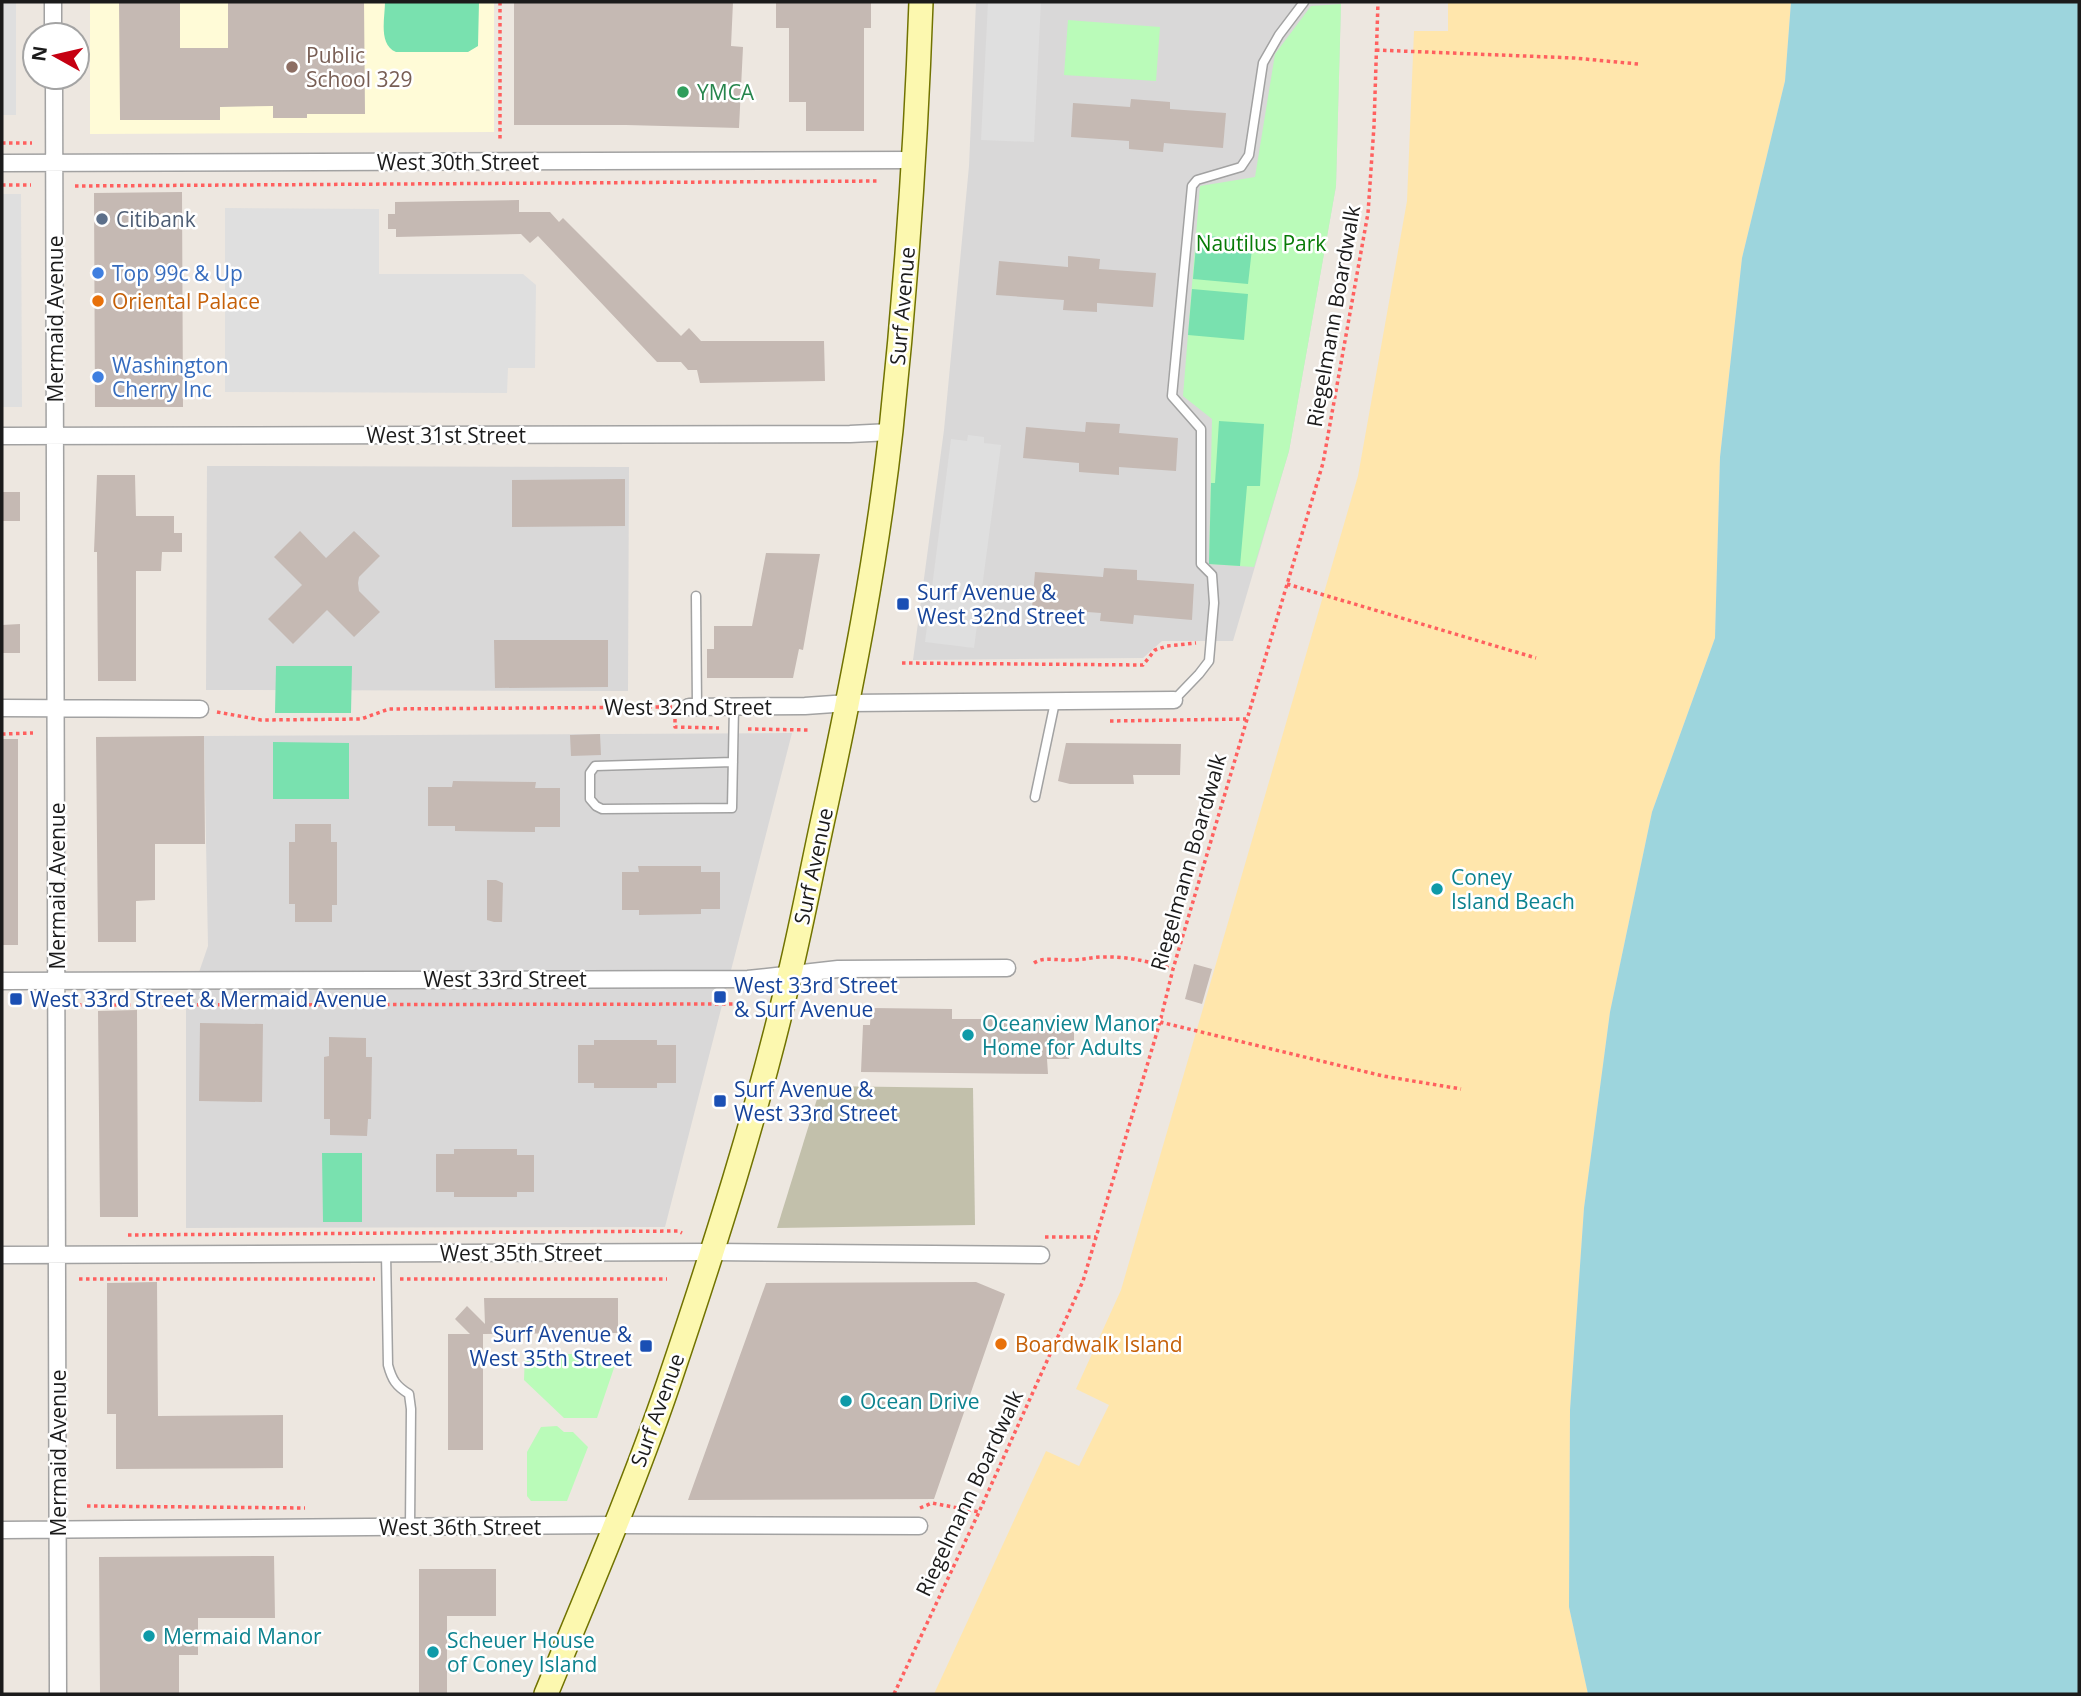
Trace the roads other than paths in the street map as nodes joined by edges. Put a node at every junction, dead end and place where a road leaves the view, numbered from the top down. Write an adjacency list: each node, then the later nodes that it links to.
1 (53, 2): 4 (street)
2 (921, 2): 6 (main road, Surf Avenue)
3 (1304, 2): 13 (lane)
4 (53, 21)
5 (54, 91): 8 (street, Mermaid Avenue)
6 (915, 160): 8 (street, West 30th Street); 9 (main road, Surf Avenue)
7 (2, 163): 8 (street, West 30th Street)
8 (54, 163): 11 (street, Mermaid Avenue)
9 (891, 432): 11 (street, West 31st Street); 15 (main road, Surf Avenue)
10 (2, 436): 11 (street, West 31st Street)
11 (55, 436): 19 (street, Mermaid Avenue)
12 (695, 596): 17 (lane)
13 (1174, 700): 14 (street, West 32nd Street)
14 (1055, 702): 15 (street, West 32nd Street); 22 (lane)
15 (848, 703): 16 (street, West 32nd Street); 24 (main road, Surf Avenue)
16 (734, 706): 17 (street, West 32nd Street); 21 (lane)
17 (693, 707)
18 (2, 708): 19 (street)
19 (56, 708): 20 (street); 26 (street, Mermaid Avenue)
20 (208, 710)
21 (733, 762): 21 (lane)
22 (1035, 797)
23 (1007, 968): 24 (street, West 33rd Street)
24 (790, 975): 26 (street, West 33rd Street); 27 (main road, Surf Avenue)
25 (2, 981): 26 (street, West 33rd Street)
26 (57, 981): 30 (street, Mermaid Avenue)
27 (711, 1252): 28 (street, West 35th Street); 31 (street, West 35th Street); 32 (main road, Surf Avenue)
28 (386, 1253): 30 (street, West 35th Street); 34 (lane)
29 (2, 1255): 30 (street, West 35th Street)
30 (57, 1255): 36 (street, Mermaid Avenue)
31 (1041, 1255)
32 (615, 1525): 33 (street, West 36th Street); 34 (street, West 36th Street); 38 (main road, Surf Avenue)
33 (919, 1526)
34 (410, 1527): 36 (street, West 36th Street)
35 (2, 1530): 36 (street, West 36th Street)
36 (58, 1530): 37 (street, Mermaid Avenue)
37 (58, 1694)
38 (545, 1694)

